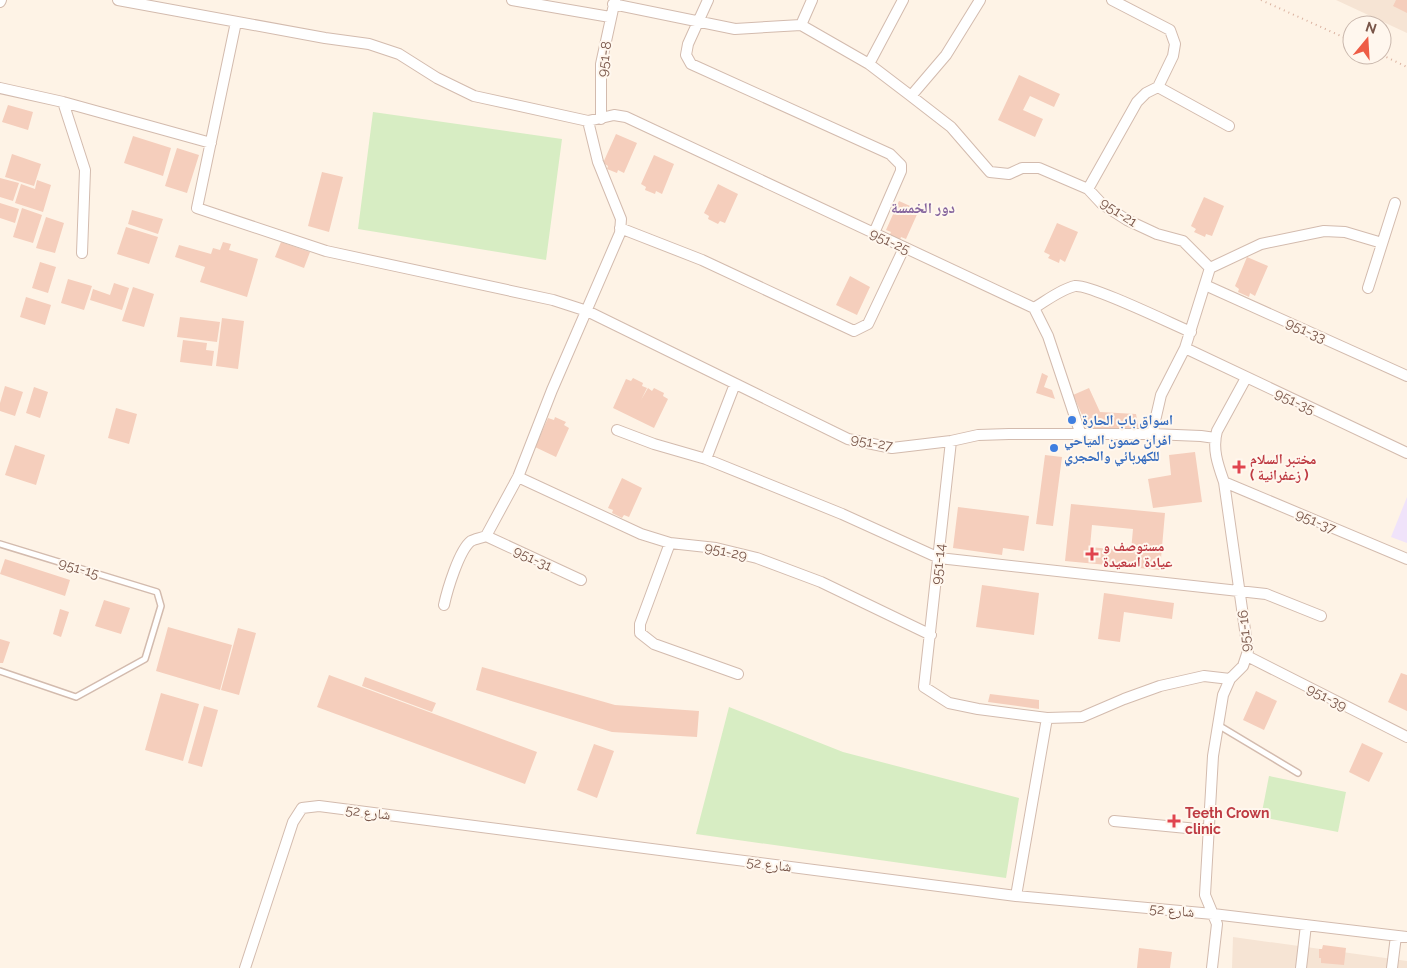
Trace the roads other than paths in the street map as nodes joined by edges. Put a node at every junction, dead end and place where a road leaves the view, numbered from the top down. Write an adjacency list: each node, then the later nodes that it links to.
1 (118, 0): 8 (street)
2 (512, 0): 10 (street)
3 (708, 0): 11 (street)
4 (812, 0): 13 (street)
5 (902, 0): 14 (street)
6 (980, 0): 17 (street)
7 (1112, 0): 15 (street)
8 (134, 1): 12 (street)
9 (614, 2): 10 (street, 951-8); 11 (street)
10 (610, 17): 19 (street, 951-8)
11 (699, 21): 13 (street); 26 (street)
12 (236, 22): 20 (street); 22 (street)
13 (801, 25): 14 (street, 951-21)
14 (869, 64): 17 (street, 951-21)
15 (1158, 87): 21 (street); 23 (street)
16 (0, 88): 18 (street)
17 (912, 96): 23 (street, 951-21)
18 (64, 102): 22 (street); 29 (street)
19 (601, 119): 20 (street, 951-25); 26 (street, 951-25)
20 (588, 121): 25 (street)
21 (1229, 126)
22 (211, 143): 34 (street, 951-27)
23 (1088, 189): 30 (street, 951-21)
24 (1395, 202): 27 (street)
25 (620, 228): 28 (street); 34 (street)
26 (874, 233): 28 (street, 951-25)
27 (1382, 244): 30 (street); 32 (street)
28 (904, 248): 33 (street, 951-25)
29 (82, 253)
30 (1210, 268): 31 (street)
31 (1205, 285): 35 (street); 37 (street, 951-33)
32 (1368, 288)
33 (1034, 308): 35 (street); 42 (street)
34 (587, 311): 39 (street, 951-27); 47 (street)
35 (1190, 332): 36 (street)
36 (1185, 348): 38 (street, 951-35); 41 (street)
37 (1407, 376)
38 (1246, 378): 43 (street); 45 (street, 951-35)
39 (735, 384): 44 (street, 951-27); 46 (street)
40 (617, 430): 46 (street)
41 (1152, 434): 42 (street, 951-27); 43 (street, 951-27)
42 (1081, 435): 44 (street, 951-27)
43 (1215, 438): 48 (street, 951-16)
44 (951, 441): 52 (street, 951-14)
45 (1406, 453)
46 (706, 459): 52 (street)
47 (518, 477): 49 (street); 50 (street, 951-29)
48 (1224, 482): 53 (street, 951-37); 55 (street, 951-16)
49 (486, 536): 54 (street, 951-31); 56 (street)
50 (670, 543): 58 (street, 951-29); 61 (street)
51 (0, 544): 60 (lane, 951-15)
52 (939, 558): 55 (street); 58 (street, 951-14)
53 (1407, 559)
54 (581, 580)
55 (1240, 592): 57 (street); 59 (street, 951-16)
56 (444, 605)
57 (1321, 616)
58 (931, 635): 63 (street, 951-14)
59 (1247, 656): 62 (street, 951-16); 65 (street, 951-39)
60 (0, 671)
61 (738, 674)
62 (1230, 679): 63 (street); 64 (street, 951-16)
63 (1047, 718): 69 (street)
64 (1218, 724): 66 (lane); 68 (street, 951-16)
65 (1407, 737)
66 (1298, 773)
67 (1114, 821): 68 (street)
68 (1208, 830): 70 (street, 951-16)
69 (1016, 896): 70 (street, شارع 52); 74 (street, شارع 52)
70 (1213, 914): 71 (street, شارع 52); 75 (street, 951-16)
71 (1306, 925): 72 (street, شارع 52); 76 (street)
72 (1396, 936): 73 (street, شارع 52); 77 (street)
73 (1407, 937)
74 (245, 968)
75 (1212, 968)
76 (1301, 968)
77 (1392, 968)

